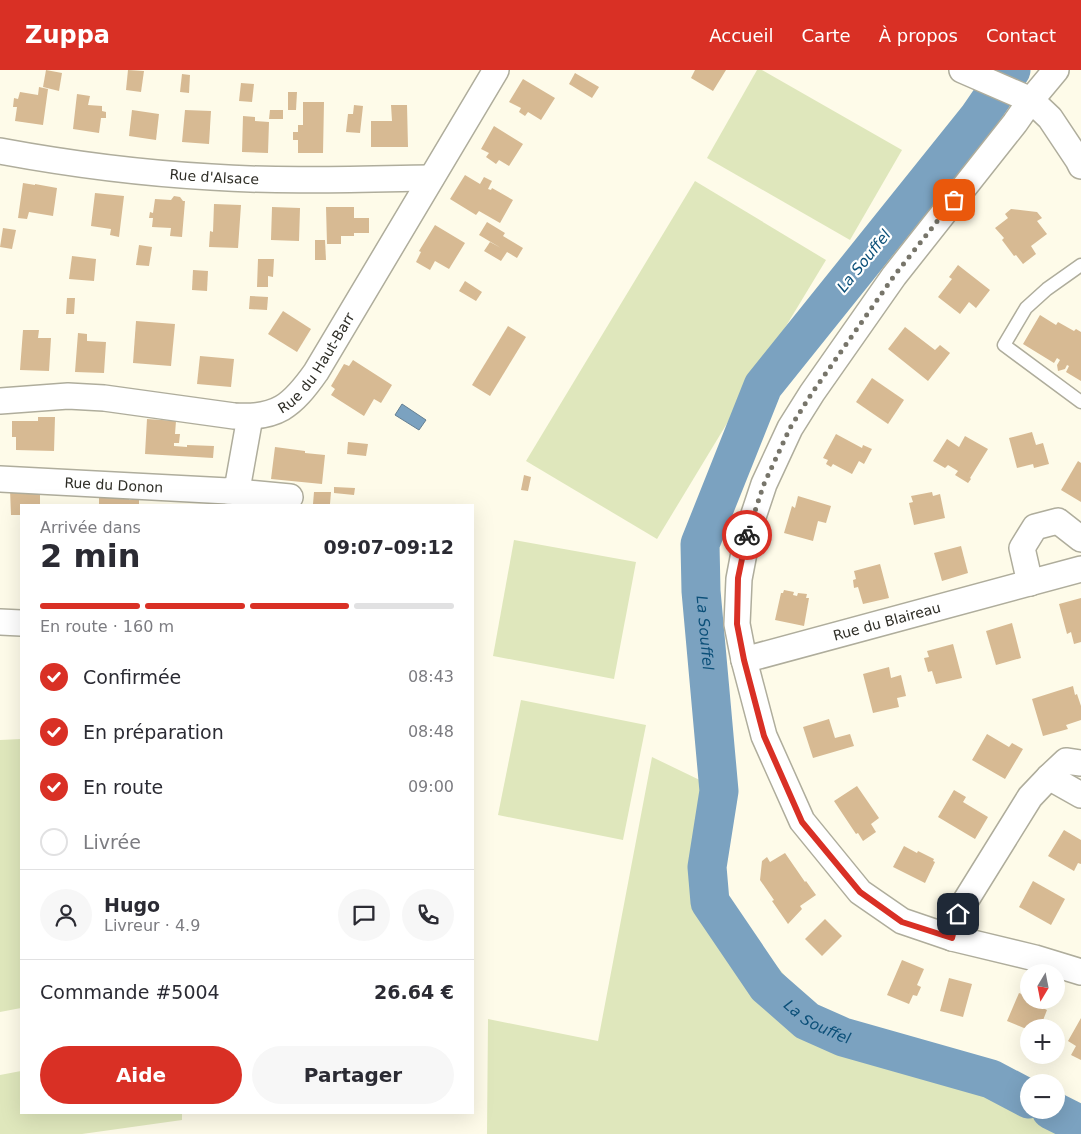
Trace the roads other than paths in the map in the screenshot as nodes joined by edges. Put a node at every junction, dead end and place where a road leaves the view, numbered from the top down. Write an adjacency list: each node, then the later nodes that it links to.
1 (496, 70): 7 (street, Rue du Haut-Barr)
2 (1056, 70): 4 (street)
3 (969, 73): 4 (street)
4 (1031, 100): 6 (street); 20 (street)
5 (0, 151): 7 (street, Rue d'Alsace)
6 (1081, 166)
7 (431, 178): 11 (street, Rue du Haut-Barr)
8 (1081, 265): 10 (lane)
9 (0, 401): 11 (street, Rue du Haut-Barr)
10 (1081, 402)
11 (250, 417): 13 (street)
12 (0, 479): 13 (street, Rue du Donon)
13 (228, 491): 14 (street, Rue du Donon)
14 (290, 497)
15 (1081, 539): 17 (street)
16 (1081, 569): 17 (street, Rue du Blaireau)
17 (1030, 583): 20 (street, Rue du Blaireau)
18 (0, 622): 19 (street)
19 (20, 623)
20 (744, 660): 24 (street)
21 (1081, 762): 22 (street)
22 (1049, 777): 23 (street); 24 (street)
23 (1081, 795)
24 (952, 938): 25 (street)
25 (1081, 972)

